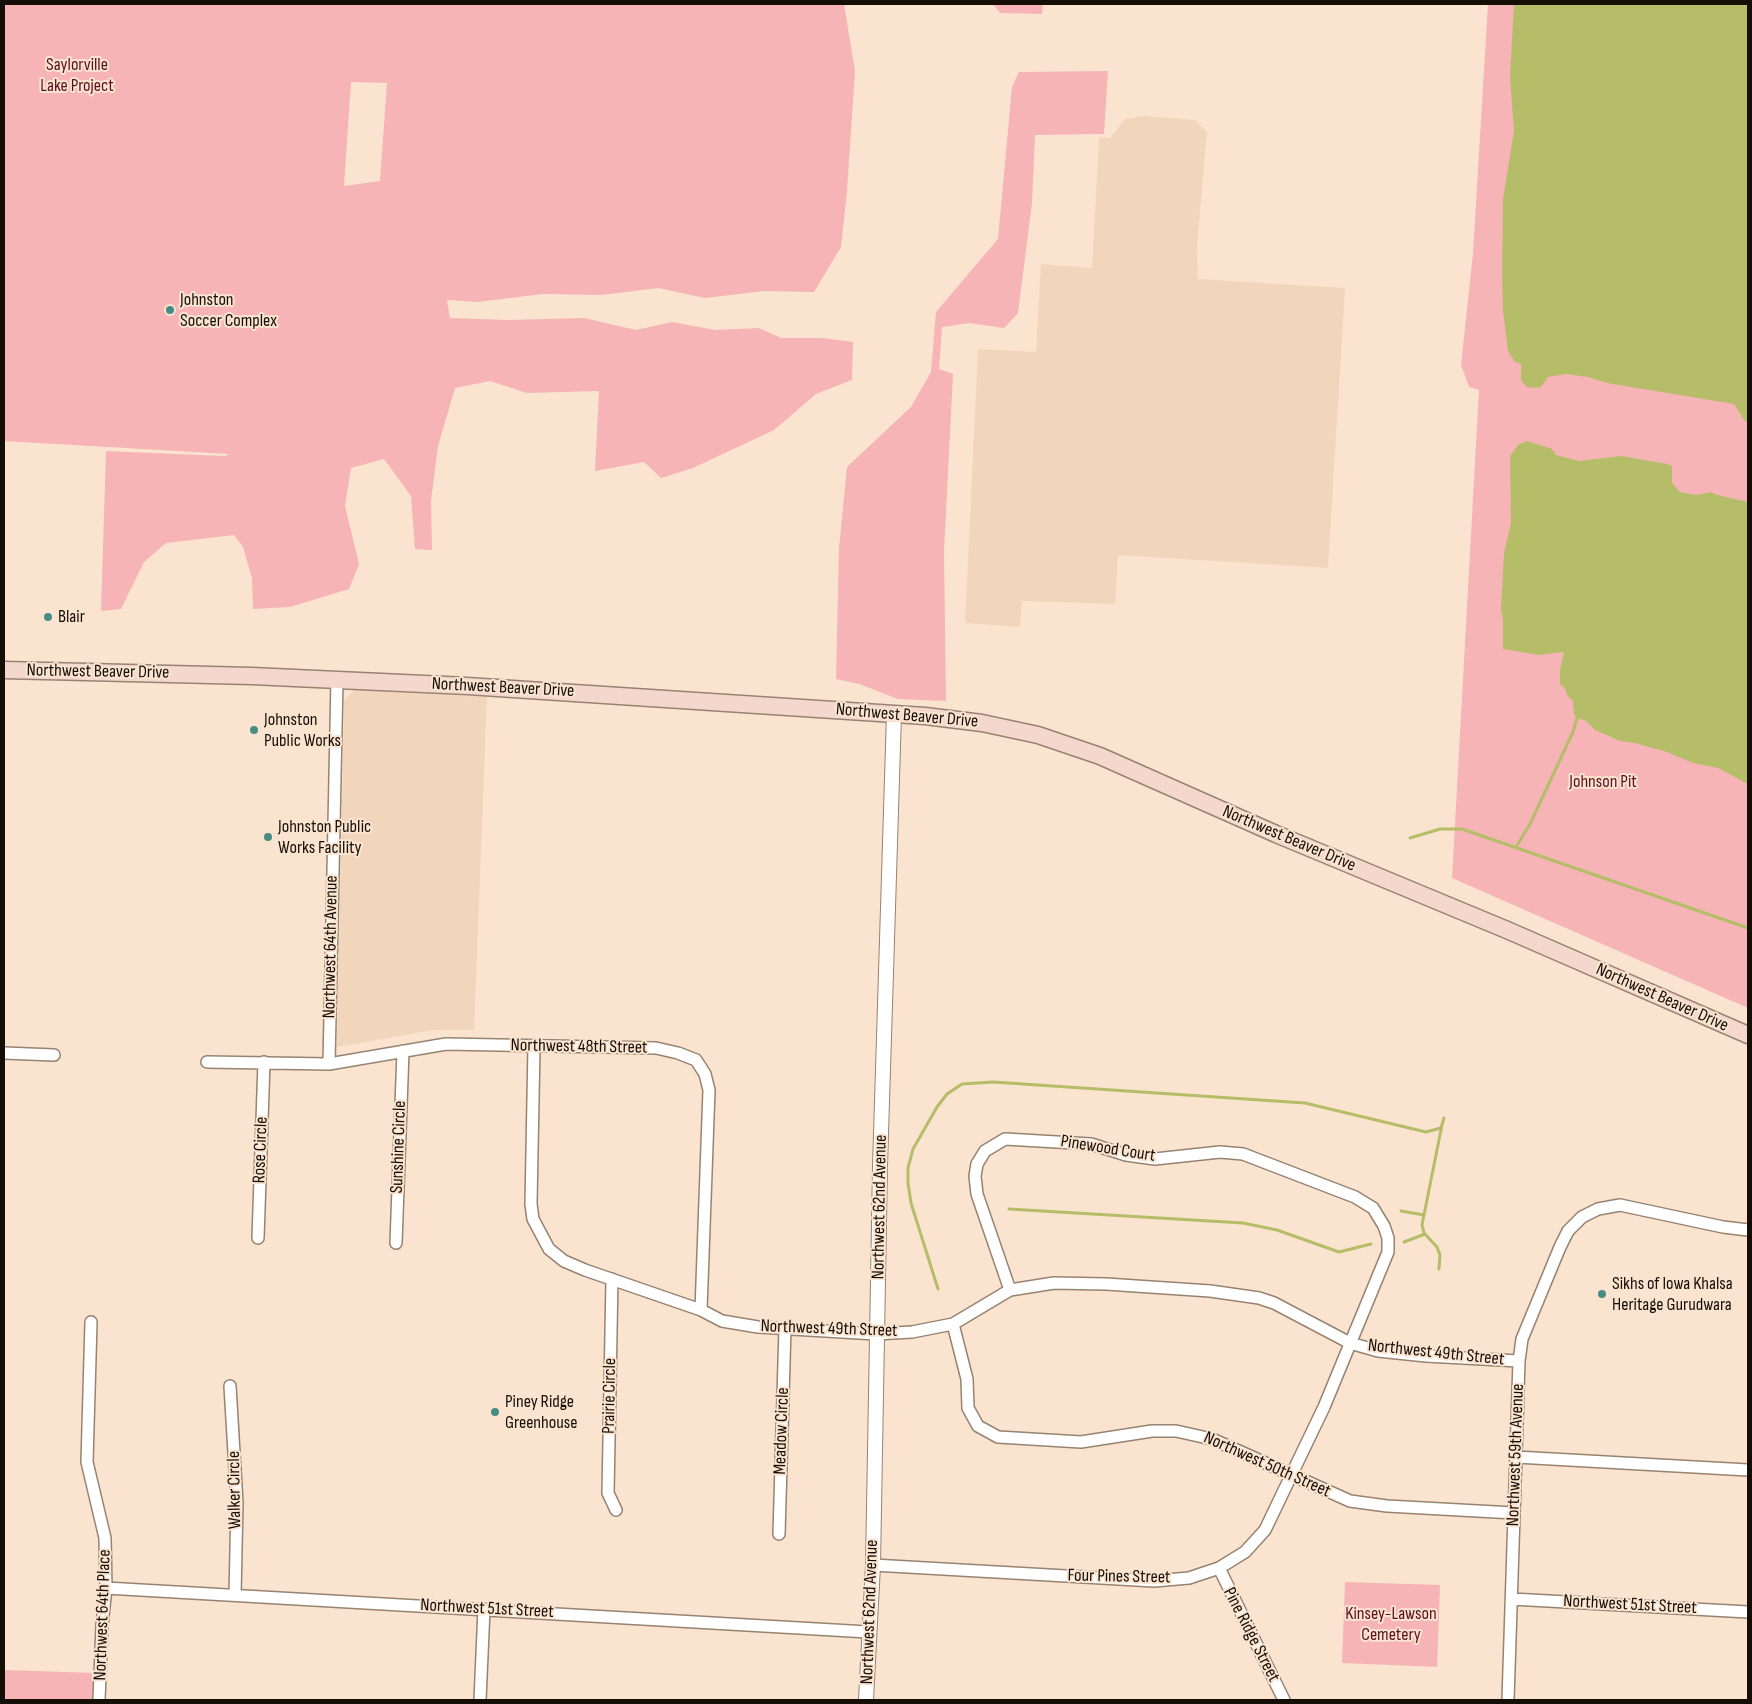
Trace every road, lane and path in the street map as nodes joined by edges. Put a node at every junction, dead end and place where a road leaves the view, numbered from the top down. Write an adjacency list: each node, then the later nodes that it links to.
1 (4, 670): 2 (main road, Northwest Beaver Drive)
2 (337, 680): 3 (main road, Northwest Beaver Drive); 11 (street, Northwest 64th Avenue)
3 (894, 714): 4 (main road, Northwest Beaver Drive); 21 (street, Northwest 62nd Avenue)
4 (1748, 1035)
5 (534, 1046): 6 (street, Northwest 48th Street); 15 (street, Northwest 49th Street); 17 (street, Northwest 48th Street)
6 (403, 1051): 11 (street, Northwest 48th Street); 14 (street, Sunshine Circle)
7 (4, 1053): 8 (street)
8 (54, 1055)
9 (208, 1062): 10 (street, Northwest 48th Street)
10 (264, 1062): 11 (street, Northwest 48th Street); 13 (street, Rose Circle)
11 (329, 1064)
12 (1748, 1230): 23 (street, Northwest 59th Avenue)
13 (258, 1238)
14 (396, 1243)
15 (612, 1279): 17 (street, Northwest 49th Street); 28 (street, Prairie Circle)
16 (1010, 1290): 19 (street, Northwest 49th Street); 22 (street, Northwest 49th Street); 22 (street, Pinewood Court)
17 (701, 1310): 20 (street, Northwest 49th Street)
18 (90, 1322): 33 (street, Northwest 64th Place)
19 (953, 1324): 21 (street, Northwest 49th Street); 27 (street, Northwest 50th Street)
20 (785, 1328): 21 (street, Northwest 49th Street); 30 (street, Meadow Circle)
21 (876, 1334): 31 (street, Northwest 62nd Avenue)
22 (1350, 1343): 23 (street, Northwest 49th Street); 27 (street, Four Pines Street)
23 (1519, 1361): 25 (street, Northwest 59th Avenue)
24 (230, 1386): 34 (street, Walker Circle)
25 (1516, 1457): 26 (street); 29 (street, Northwest 59th Avenue)
26 (1748, 1470)
27 (1291, 1475): 29 (street, Northwest 50th Street); 32 (street, Four Pines Street)
28 (616, 1510)
29 (1514, 1513): 35 (street, Northwest 59th Avenue)
30 (779, 1534)
31 (873, 1565): 32 (street, Four Pines Street); 38 (street, Northwest 62nd Avenue)
32 (1219, 1568): 42 (street, Pine Ridge Street)
33 (106, 1588): 34 (street, Northwest 51st Street); 39 (street, Northwest 64th Place)
34 (235, 1595): 36 (street, Northwest 51st Street)
35 (1512, 1599): 37 (street, Northwest 51st Street); 43 (street, Northwest 59th Avenue)
36 (484, 1609): 38 (street, Northwest 51st Street); 40 (street)
37 (1748, 1612)
38 (868, 1632): 41 (street, Northwest 62nd Avenue)
39 (100, 1700)
40 (480, 1700)
41 (866, 1700)
42 (1284, 1700)
43 (1508, 1700)

